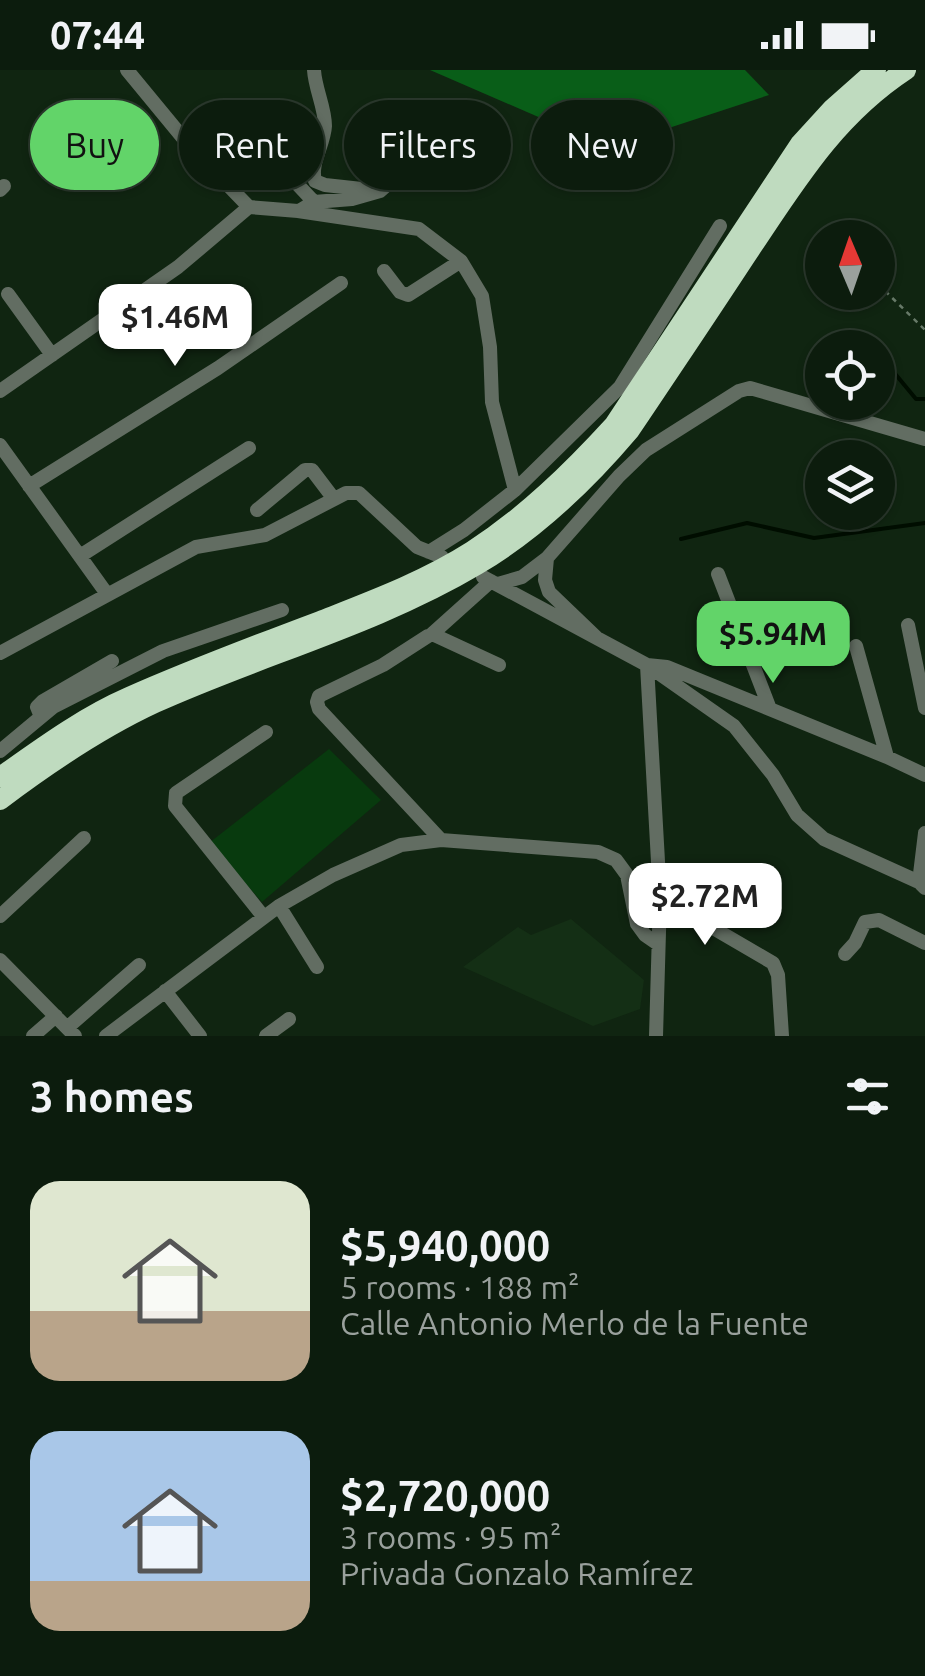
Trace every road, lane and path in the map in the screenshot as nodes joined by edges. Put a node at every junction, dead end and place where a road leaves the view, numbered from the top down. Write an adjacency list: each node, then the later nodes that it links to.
1 (127, 70): 8 (street)
2 (314, 70): 6 (street)
3 (876, 70): 49 (highway)
4 (906, 70): 19 (highway)
5 (303, 190): 7 (street)
6 (380, 191): 7 (street)
7 (314, 202): 9 (street)
8 (249, 206): 9 (street); 17 (street)
9 (298, 211): 11 (street)
10 (720, 226): 25 (street)
11 (461, 260): 12 (street); 25 (street)
12 (384, 271)
13 (341, 283): 24 (street)
14 (8, 294): 17 (street)
15 (895, 301): 16 (path)
16 (925, 330)
17 (52, 354): 18 (street)
18 (0, 391)
19 (630, 430): 23 (street); 50 (highway)
20 (925, 439): 23 (street)
21 (0, 446): 24 (street)
22 (249, 448): 28 (street)
23 (646, 450): 29 (street)
24 (30, 486): 28 (street)
25 (515, 490): 26 (street)
26 (334, 499): 27 (street); 32 (street)
27 (257, 510)
28 (80, 556): 32 (street)
29 (546, 558): 31 (street); 36 (street)
30 (718, 574): 43 (street)
31 (491, 581): 36 (street); 41 (street)
32 (107, 594): 38 (street)
33 (282, 610): 44 (street)
34 (908, 625): 42 (street)
35 (428, 636): 53 (street)
36 (597, 638): 40 (street)
37 (856, 646): 47 (street)
38 (0, 653)
39 (112, 661): 44 (street)
40 (647, 664): 43 (street); 54 (street); 55 (street)
41 (499, 665)
42 (925, 708)
43 (770, 709): 47 (street)
44 (41, 717): 46 (street)
45 (266, 732): 58 (street)
46 (0, 751)
47 (887, 757): 48 (street)
48 (925, 776)
49 (0, 777)
50 (0, 800)
51 (925, 833): 54 (street)
52 (84, 838): 57 (street)
53 (442, 840): 56 (street); 60 (street)
54 (922, 885)
55 (660, 897): 60 (street); 73 (street)
56 (279, 906): 58 (street); 64 (street)
57 (0, 916)
58 (263, 916): 65 (street)
59 (925, 943): 61 (street)
60 (658, 944): 72 (street)
61 (845, 954)
62 (0, 960): 67 (street)
63 (139, 965): 67 (street)
64 (317, 967)
65 (165, 991): 69 (street); 70 (street)
66 (288, 1019): 71 (street)
67 (66, 1027): 68 (street)
68 (33, 1036)
69 (106, 1036)
70 (200, 1036)
71 (266, 1036)
72 (656, 1036)
73 (782, 1036)

